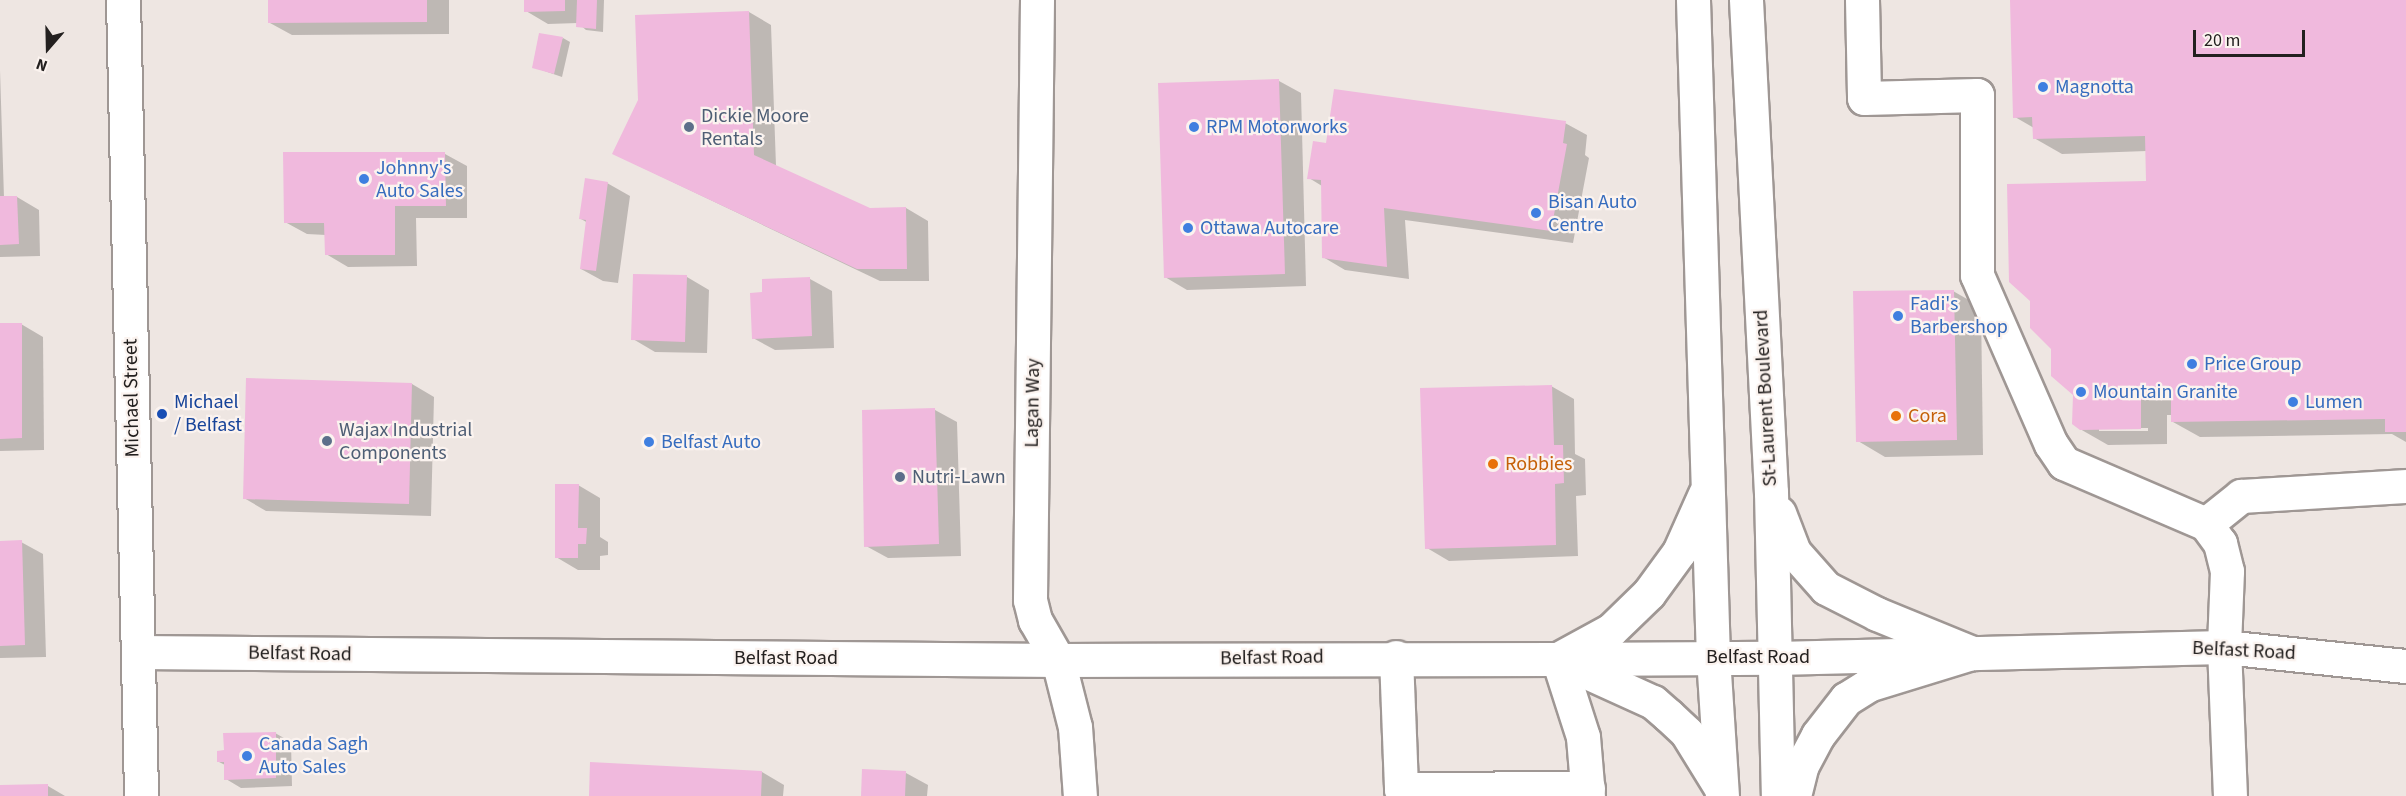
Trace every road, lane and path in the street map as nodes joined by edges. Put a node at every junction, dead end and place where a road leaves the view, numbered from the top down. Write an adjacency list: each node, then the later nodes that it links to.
1 (123, 0): 11 (street, Michael Street)
2 (1037, 0): 17 (street, Lagan Way)
3 (1693, 0): 7 (street)
4 (1746, 0): 8 (street, St-Laurent Boulevard)
5 (1862, 0): 9 (street)
6 (2406, 486): 9 (street)
7 (1709, 487): 14 (street); 16 (street)
8 (1771, 492): 12 (street); 15 (street, St-Laurent Boulevard)
9 (2206, 524): 10 (street)
10 (2224, 647): 12 (street, Belfast Road); 18 (street, Belfast Road); 25 (street)
11 (138, 652): 17 (street, Belfast Road); 21 (street, Michael Street)
12 (1972, 653): 15 (street, Belfast Road); 24 (street)
13 (1396, 657): 16 (street, Belfast Road); 17 (street, Belfast Road); 19 (street)
14 (1713, 657): 15 (street, Belfast Road); 16 (street, Belfast Road); 20 (street)
15 (1776, 658): 23 (street, St-Laurent Boulevard)
16 (1558, 659): 19 (street); 20 (street)
17 (1058, 660): 22 (street, Lagan Way)
18 (2406, 666)
19 (1588, 792)
20 (1721, 793)
21 (141, 796)
22 (1080, 796)
23 (1778, 796)
24 (1794, 796)
25 (2230, 796)

